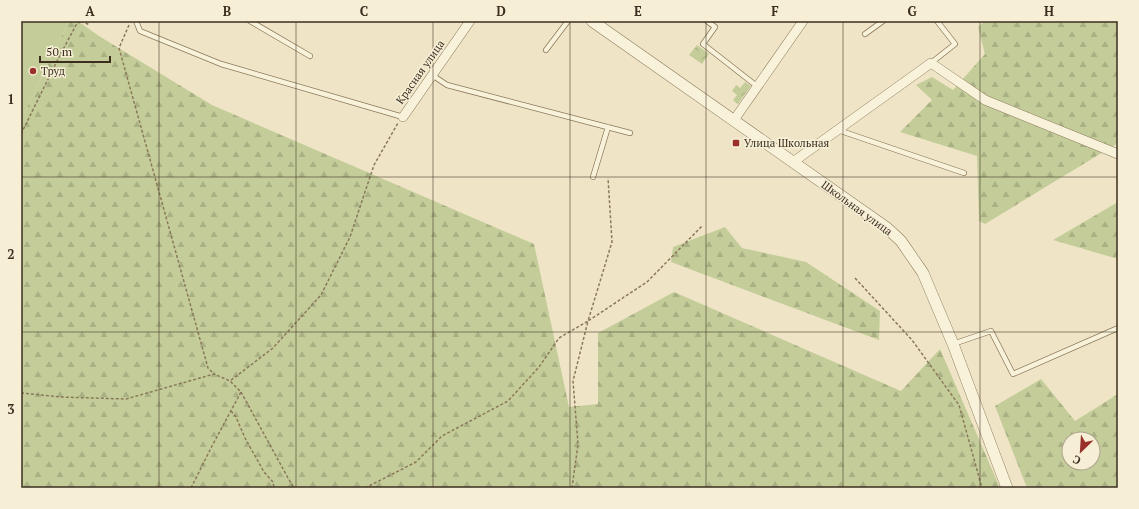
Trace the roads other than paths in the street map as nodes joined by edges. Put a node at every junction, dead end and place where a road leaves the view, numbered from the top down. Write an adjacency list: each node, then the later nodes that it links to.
1 (136, 21): 16 (lane)
2 (250, 21): 12 (lane)
3 (470, 21): 14 (street, Красная улица)
4 (568, 21): 11 (lane)
5 (592, 21): 17 (street, Школьная улица)
6 (707, 21): 15 (lane)
7 (803, 21): 15 (street)
8 (883, 21): 10 (lane)
9 (937, 21): 13 (lane)
10 (865, 34)
11 (546, 50)
12 (310, 56)
13 (931, 64): 19 (street); 21 (street)
14 (432, 75): 16 (street, Красная улица); 18 (lane)
15 (758, 87): 17 (street)
16 (403, 117)
17 (734, 120): 22 (street, Школьная улица)
18 (608, 127): 20 (lane); 24 (lane)
19 (838, 130): 22 (street); 23 (lane)
20 (630, 133)
21 (1118, 154)
22 (793, 162): 26 (street, Школьная улица)
23 (964, 173)
24 (592, 177)
25 (1118, 328): 26 (lane)
26 (953, 344): 27 (street, Школьная улица)
27 (1007, 488)

